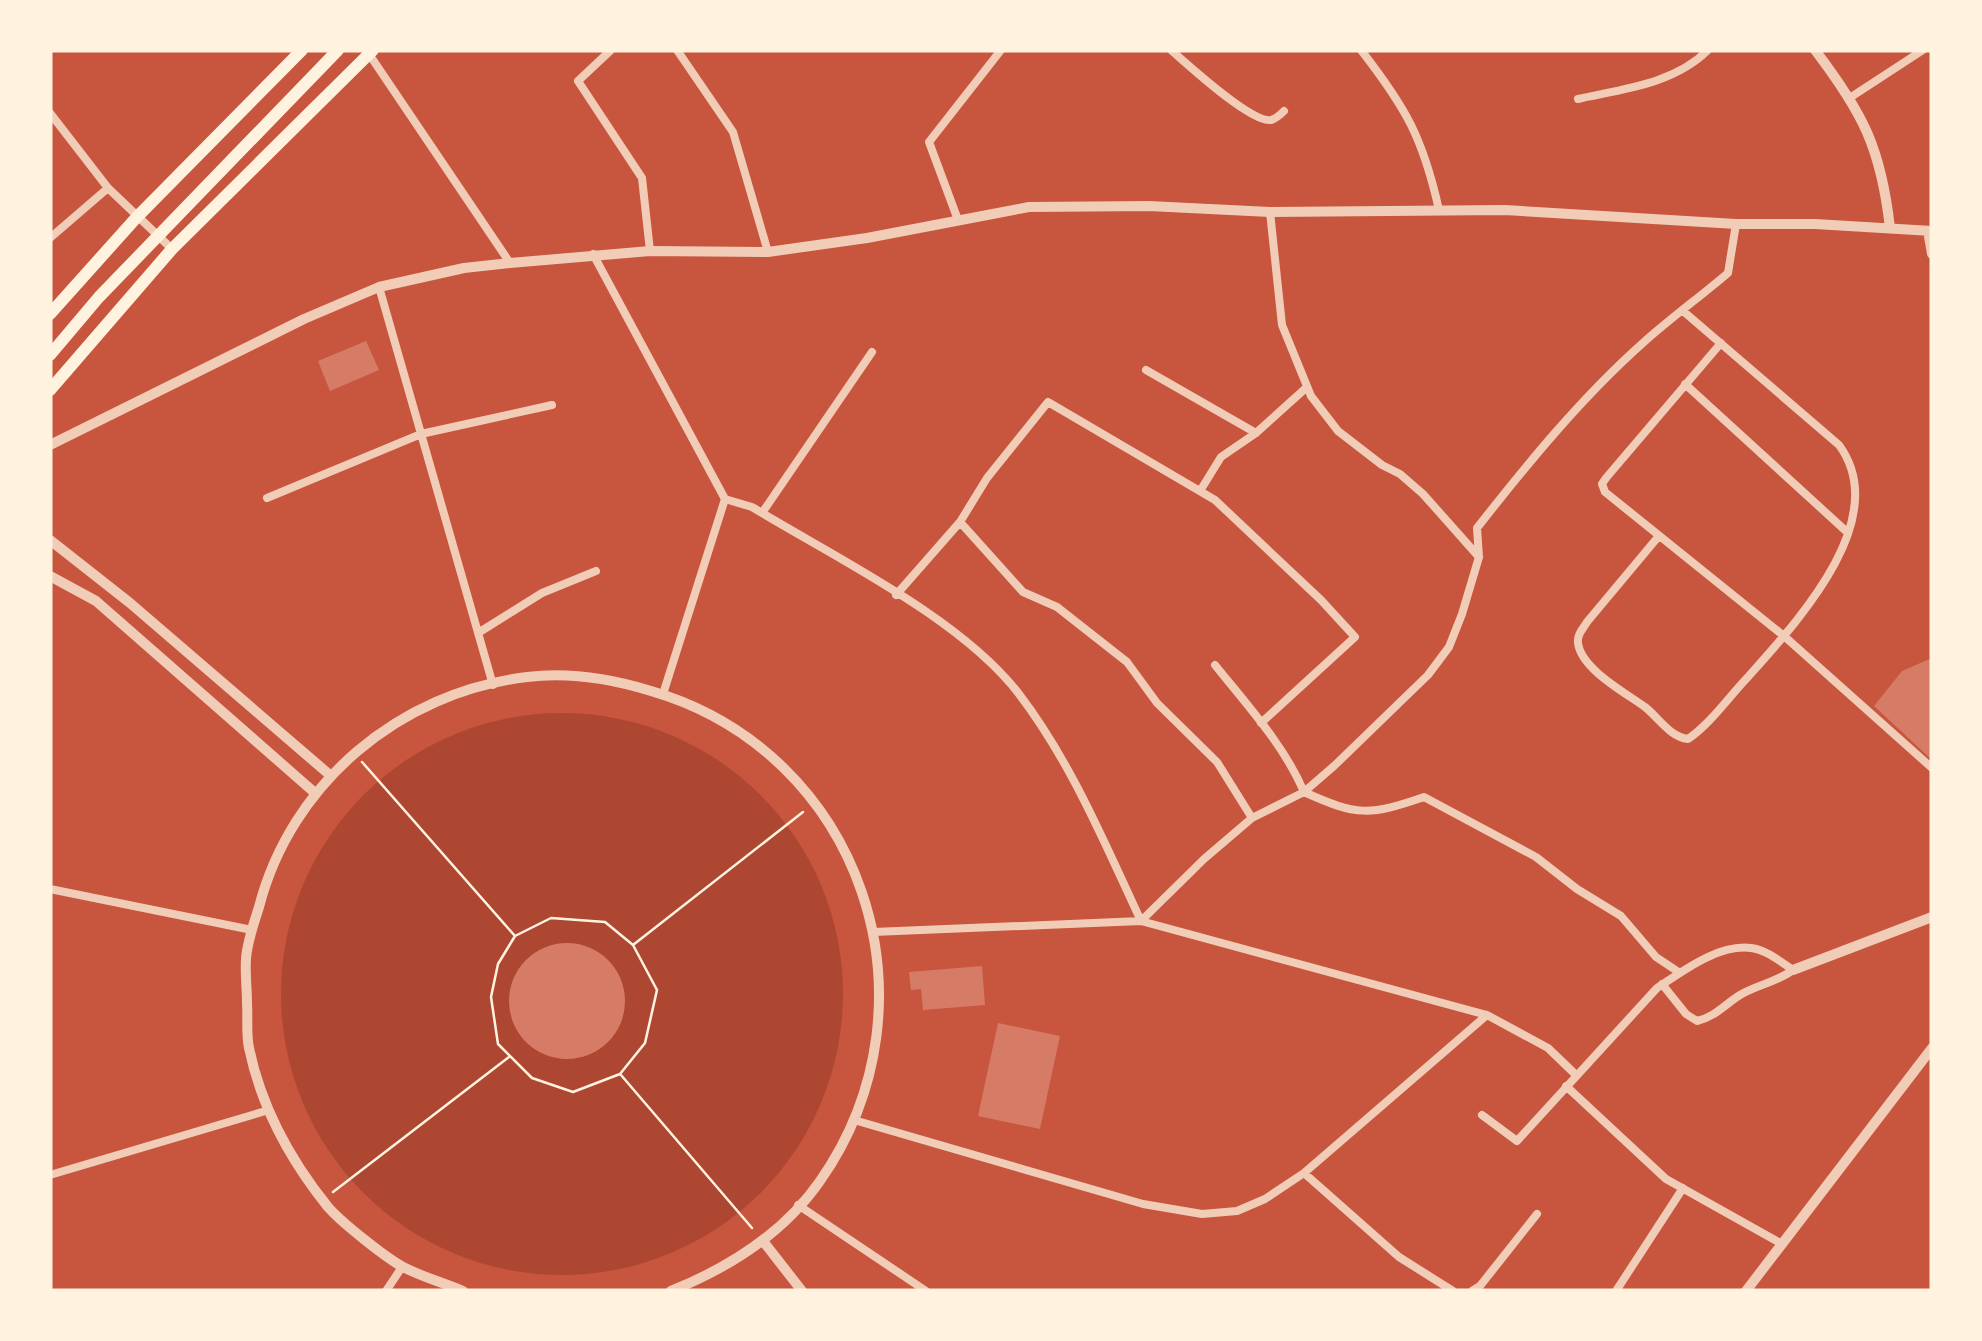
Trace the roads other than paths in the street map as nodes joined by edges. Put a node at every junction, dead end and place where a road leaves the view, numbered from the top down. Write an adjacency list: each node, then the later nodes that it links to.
1 (302, 50): 21 (main road)
2 (338, 50): 38 (main road)
3 (611, 50): 28 (street)
4 (677, 50): 29 (street)
5 (1001, 50): 22 (street)
6 (1170, 50): 14 (street)
7 (1361, 50): 19 (street)
8 (1708, 50): 13 (street)
9 (1815, 50): 12 (street)
10 (1923, 50): 12 (street)
11 (371, 52): 27 (main road); 32 (street)
12 (1851, 97): 24 (street)
13 (1578, 99)
14 (1284, 111)
15 (50, 113): 16 (street)
16 (59, 127): 17 (street); 18 (street)
17 (50, 135)
18 (108, 188): 21 (street); 26 (street)
19 (1439, 210): 20 (street); 23 (street)
20 (1270, 212): 22 (street); 41 (street)
21 (136, 218): 27 (street); 35 (main road)
22 (958, 220): 29 (street)
23 (1736, 224): 24 (street); 34 (street)
24 (1890, 228): 25 (street)
25 (1930, 231): 31 (street)
26 (50, 238)
27 (172, 249): 42 (main road)
28 (650, 251): 29 (street); 30 (street)
29 (768, 252)
30 (593, 254): 32 (street); 49 (street)
31 (1932, 254)
32 (510, 263): 33 (street)
33 (379, 286): 44 (street); 46 (street)
34 (1683, 312): 36 (street); 55 (street)
35 (50, 314)
36 (1721, 343): 40 (street); 52 (street)
37 (872, 352): 50 (street)
38 (50, 355)
39 (1146, 370): 45 (street)
40 (1685, 384): 52 (street); 53 (street)
41 (1307, 387): 45 (street); 55 (street)
42 (50, 390)
43 (552, 405): 44 (street)
44 (421, 434): 48 (street); 59 (street)
45 (1256, 434): 47 (street)
46 (50, 446)
47 (1200, 491): 51 (street); 64 (street)
48 (267, 498)
49 (726, 499): 50 (street); 63 (street)
50 (762, 513): 58 (street)
51 (960, 522): 58 (street); 69 (street)
52 (1848, 532): 60 (street)
53 (1658, 538): 60 (street); 60 (street)
54 (50, 540): 66 (street)
55 (1479, 556): 67 (street)
56 (596, 570): 59 (street)
57 (50, 576): 68 (street)
58 (896, 594): 72 (street)
59 (478, 633): 62 (street)
60 (1784, 636): 65 (street)
61 (1215, 666): 64 (street)
62 (492, 685): 63 (street); 66 (street)
63 (663, 694): 74 (street)
64 (1262, 723): 67 (street)
65 (1932, 768)
66 (330, 776): 68 (street)
67 (1304, 792): 69 (street); 76 (street)
68 (315, 793): 73 (street)
69 (1252, 818): 72 (street)
70 (50, 888): 73 (street)
71 (1932, 917): 75 (street)
72 (1141, 921): 74 (street); 78 (street)
73 (252, 930): 82 (street)
74 (873, 932): 84 (street)
75 (1794, 970): 76 (street); 77 (street)
76 (1680, 973): 77 (street)
77 (1662, 984): 80 (street)
78 (1487, 1015): 80 (street); 85 (street)
79 (1932, 1048): 91 (street)
80 (1576, 1074): 81 (street)
81 (1566, 1086): 83 (street); 87 (street)
82 (270, 1110): 86 (street); 92 (street)
83 (1482, 1115)
84 (854, 1120): 85 (street); 88 (street)
85 (1304, 1172): 98 (street)
86 (50, 1175)
87 (1683, 1188): 91 (street); 100 (street)
88 (798, 1205): 90 (street); 97 (street)
89 (1538, 1214): 99 (street)
90 (763, 1241): 95 (street); 96 (street)
91 (1782, 1244): 101 (street)
92 (402, 1267): 93 (street); 94 (street)
93 (386, 1291)
94 (463, 1291)
95 (672, 1291)
96 (802, 1291)
97 (926, 1291)
98 (1453, 1291)
99 (1472, 1291)
100 (1616, 1291)
101 (1746, 1291)

